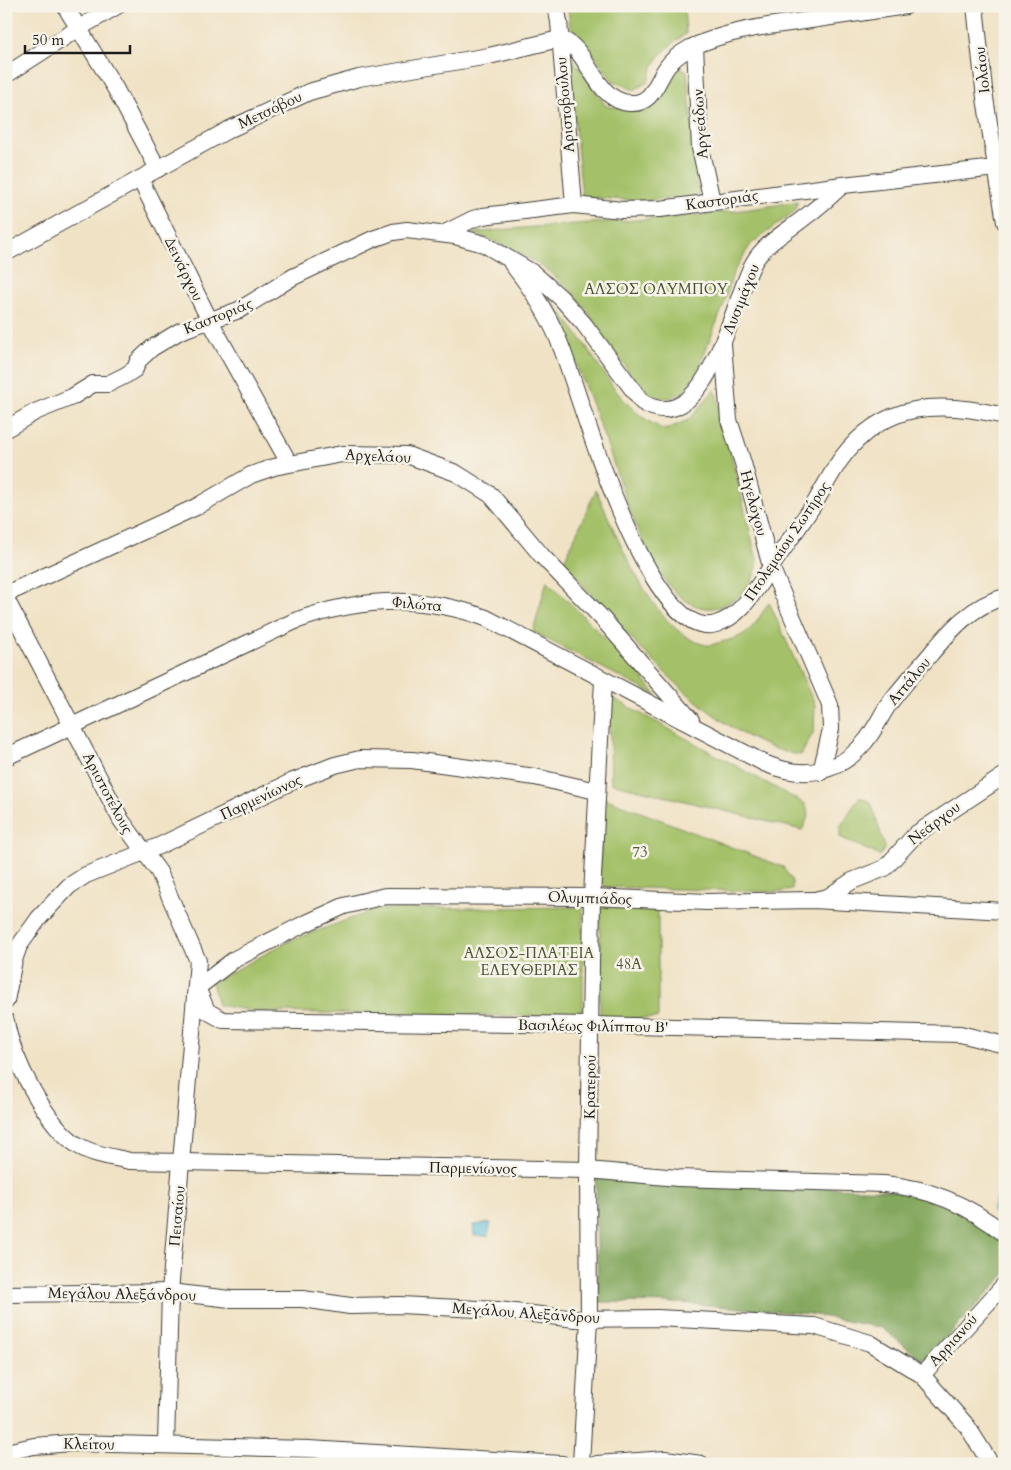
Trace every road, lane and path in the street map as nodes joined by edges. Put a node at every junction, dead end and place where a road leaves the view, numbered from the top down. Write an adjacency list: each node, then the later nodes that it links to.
1 (65, 6): 6 (street)
2 (117, 6): 6 (street)
3 (556, 6): 7 (street, Αριστοβούλου)
4 (906, 6): 8 (street)
5 (975, 6): 10 (street, Ιολάου)
6 (79, 28): 9 (street); 11 (street)
7 (559, 39): 8 (street); 11 (street, Μετσόβου); 15 (street, Αριστοβούλου)
8 (696, 46): 14 (street, Αργεάδων)
9 (6, 76)
10 (1000, 167): 13 (street, Καστοριάς); 16 (street, Ιολάου)
11 (158, 169): 12 (street, Μετσόβου)
12 (140, 179): 18 (street, Μετσόβου); 20 (street, Δεινάρχου)
13 (843, 185): 14 (street, Καστοριάς); 21 (street, Λυσιμάχου)
14 (712, 201): 15 (street, Καστοριάς)
15 (574, 205): 17 (street, Καστοριάς)
16 (1005, 222)
17 (443, 234): 19 (street, Καστοριάς); 20 (street, Καστοριάς)
18 (6, 253)
19 (506, 256): 21 (street, Λυσιμάχου); 25 (street, Πτολεμαίου Σωτήρος)
20 (210, 321): 23 (street, Καστοριάς); 24 (street, Δεινάρχου)
21 (723, 342): 25 (street, Ηγελόχου)
22 (1005, 416): 25 (street, Πτολεμαίου Σωτήρος)
23 (6, 429)
24 (289, 463): 26 (street, Αρχελάου); 31 (street, Αρχελάου)
25 (771, 567): 33 (street, Ηγελόχου)
26 (6, 594)
27 (1005, 597): 33 (street, Αττάλου)
28 (6, 599): 30 (street, Αριστοτέλους)
29 (603, 680): 30 (street, Φιλώτα); 31 (street, Φιλώτα); 35 (street, Κρατερού)
30 (72, 725): 32 (street, Φιλώτα); 36 (street, Αριστοτέλους)
31 (696, 726): 33 (street, Φιλώτα)
32 (6, 757)
33 (821, 772)
34 (1005, 775): 38 (street, Νεάρχου)
35 (596, 791): 36 (street, Παρμενίωνος); 37 (street, Κρατερού)
36 (143, 852): 40 (street, Αριστοτέλους); 41 (street, Παρμενίωνος)
37 (592, 897): 38 (street, Ολυμπιάδος); 40 (street, Ολυμπιάδος); 43 (street, Κρατερού)
38 (813, 900): 39 (street, Ολυμπιάδος)
39 (1005, 911)
40 (197, 988): 43 (street, Βασιλέως Φιλίππου Β'); 45 (street, Πεισαίου)
41 (6, 1001)
42 (6, 1021): 45 (street, Παρμενίωνος)
43 (591, 1025): 44 (street, Βασιλέως Φιλίππου Β'); 46 (street, Κρατερού)
44 (1005, 1045)
45 (182, 1164): 46 (street, Παρμενίωνος); 49 (street, Πεισαίου)
46 (588, 1170): 47 (street, Παρμενίωνος); 51 (street, Κρατερού)
47 (1005, 1234)
48 (1005, 1284): 52 (street, Αρριανού)
49 (170, 1292): 50 (street, Μεγάλου Αλεξάνδρου); 51 (street, Μεγάλου Αλεξάνδρου); 53 (street, Πεισαίου)
50 (6, 1293)
51 (589, 1319): 52 (street, Μεγάλου Αλεξάνδρου); 56 (street, Κρατερού)
52 (922, 1375): 59 (street, Μεγάλου Αλεξάνδρου)
53 (166, 1445): 54 (street, Κλείτου); 55 (street, Κλείτου)
54 (6, 1452)
55 (562, 1464)
56 (581, 1464)
57 (597, 1464): 58 (street)
58 (701, 1464)
59 (991, 1464)

